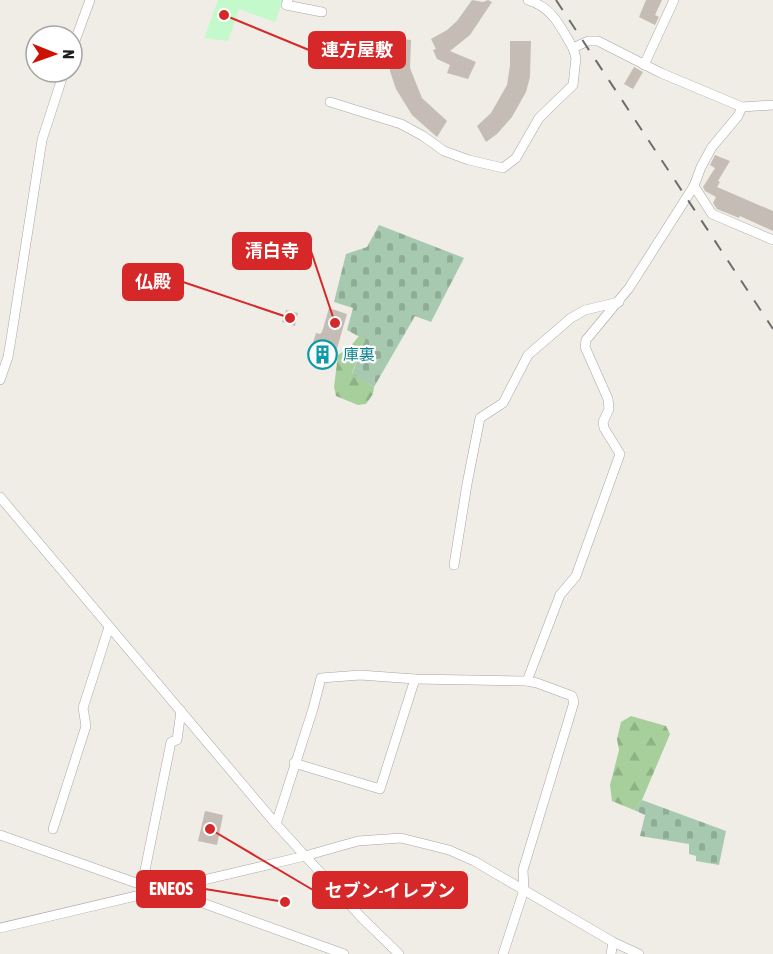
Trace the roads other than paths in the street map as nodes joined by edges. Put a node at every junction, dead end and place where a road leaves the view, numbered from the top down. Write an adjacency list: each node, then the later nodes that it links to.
1 (90, 0): 6 (street)
2 (288, 0): 5 (street)
3 (528, 0): 7 (street)
4 (674, 0): 8 (street)
5 (322, 12)
6 (81, 24)
7 (573, 48): 8 (street); 10 (street)
8 (644, 65): 12 (street)
9 (60, 84): 16 (street)
10 (330, 102)
11 (773, 105): 12 (street)
12 (742, 107): 13 (street)
13 (694, 186): 14 (street); 15 (street)
14 (773, 240)
15 (619, 302): 18 (street); 21 (street)
16 (0, 380)
17 (0, 498): 19 (street)
18 (454, 565)
19 (109, 627): 22 (street); 25 (street)
20 (415, 679): 21 (street); 23 (street); 23 (street)
21 (527, 681): 30 (street)
22 (181, 711): 24 (street); 28 (street)
23 (294, 763): 24 (street)
24 (276, 824): 27 (street)
25 (53, 830)
26 (0, 835): 28 (street)
27 (305, 856): 29 (street); 30 (street); 34 (street)
28 (144, 889): 29 (street); 31 (street)
29 (164, 889): 33 (street)
30 (524, 890): 32 (street); 35 (street)
31 (0, 928)
32 (613, 942): 36 (street); 37 (street)
33 (344, 954)
34 (399, 954)
35 (504, 954)
36 (611, 954)
37 (639, 954)

